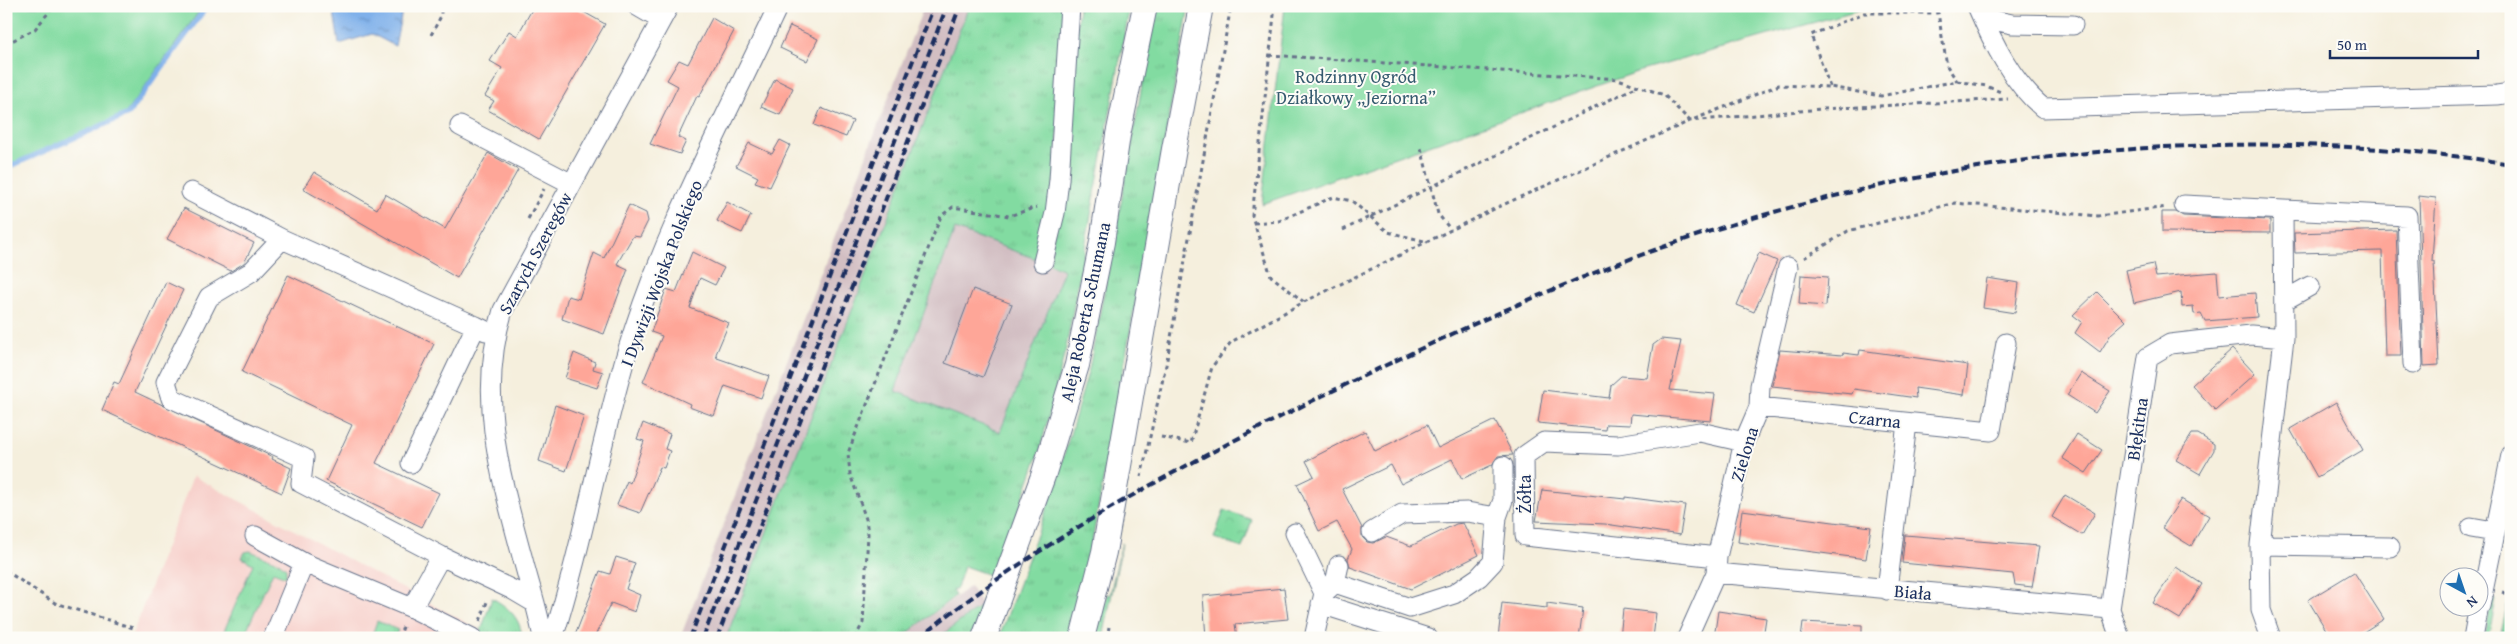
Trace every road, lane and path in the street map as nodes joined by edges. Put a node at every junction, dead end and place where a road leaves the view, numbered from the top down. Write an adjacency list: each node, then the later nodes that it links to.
1 (54, 6): 14 (path)
2 (441, 6): 13 (path)
3 (637, 6): 11 (street)
4 (778, 6): 79 (street, I Dywizji Wojska Polskiego)
5 (1070, 6): 23 (street)
6 (1145, 6): 81 (main road, Aleja Roberta Schumana)
7 (1201, 6): 82 (main road)
8 (1231, 6): 52 (path)
9 (1275, 6): 15 (path)
10 (1980, 12): 12 (street); 19 (street)
11 (665, 13): 24 (street, Szarych Szeregów)
12 (2073, 25)
13 (431, 35)
14 (6, 44)
15 (1269, 55): 17 (path); 30 (path)
16 (1957, 81): 18 (path); 18 (path); 20 (path)
17 (1638, 86): 20 (path); 25 (path)
18 (1830, 88): 20 (path)
19 (2511, 92)
20 (1690, 121): 32 (path)
21 (460, 126): 24 (street)
22 (1421, 148): 25 (path)
23 (1059, 180): 35 (street); 80 (path)
24 (572, 184): 41 (street, Szarych Szeregów)
25 (1431, 186): 29 (path); 32 (path)
26 (191, 192): 33 (street)
27 (2184, 205): 28 (street); 36 (path)
28 (2283, 210): 38 (street); 44 (street)
29 (1370, 216): 30 (path); 31 (path); 34 (path)
30 (1254, 223): 39 (path)
31 (1343, 230)
32 (1451, 230): 34 (path)
33 (282, 239): 40 (street); 61 (street)
34 (1428, 242): 39 (path)
35 (1043, 262)
36 (1788, 267): 45 (street, Zielona)
37 (2310, 286): 38 (street)
38 (2285, 300): 42 (street)
39 (1304, 302): 47 (path)
40 (476, 326): 41 (street); 50 (street)
41 (495, 335): 69 (street, Szarych Szeregów)
42 (2284, 338): 59 (street); 71 (street, Błękitna)
43 (2006, 343): 46 (street, Czarna)
44 (2413, 364)
45 (1759, 407): 46 (street, Czarna); 48 (street, Zielona)
46 (1907, 423): 66 (street)
47 (1161, 437)
48 (1744, 442): 63 (street, Zielona); 63 (street, Żółta)
49 (2511, 455): 56 (street)
50 (411, 462)
51 (1503, 466): 53 (street)
52 (1140, 478)
53 (1497, 517): 55 (street); 67 (street)
54 (2471, 528): 56 (street)
55 (1372, 532)
56 (2494, 532): 64 (street)
57 (1295, 533): 67 (street)
58 (255, 536): 62 (street)
59 (2260, 544): 60 (street); 88 (street)
60 (2390, 547)
61 (441, 556): 69 (street); 70 (street)
62 (304, 563): 70 (street); 77 (street)
63 (1716, 565): 66 (street, Biała); 86 (street, Zielona)
64 (2487, 566)
65 (6, 571): 74 (path)
66 (1887, 590): 71 (street, Biała)
67 (1327, 592): 84 (street); 85 (street)
68 (490, 594): 76 (path)
69 (535, 604): 78 (street, Szarych Szeregów)
70 (412, 608): 75 (street)
71 (2110, 609): 87 (street, Błękitna)
72 (2477, 616): 89 (street)
73 (1111, 619): 83 (path)
74 (133, 628)
75 (435, 630): 76 (street)
76 (474, 634)
77 (273, 638)
78 (543, 638)
79 (553, 638)
80 (855, 638)
81 (984, 638)
82 (1082, 638)
83 (1107, 638)
84 (1314, 638)
85 (1428, 638)
86 (1687, 638)
87 (2120, 638)
88 (2271, 638)
89 (2473, 638)

